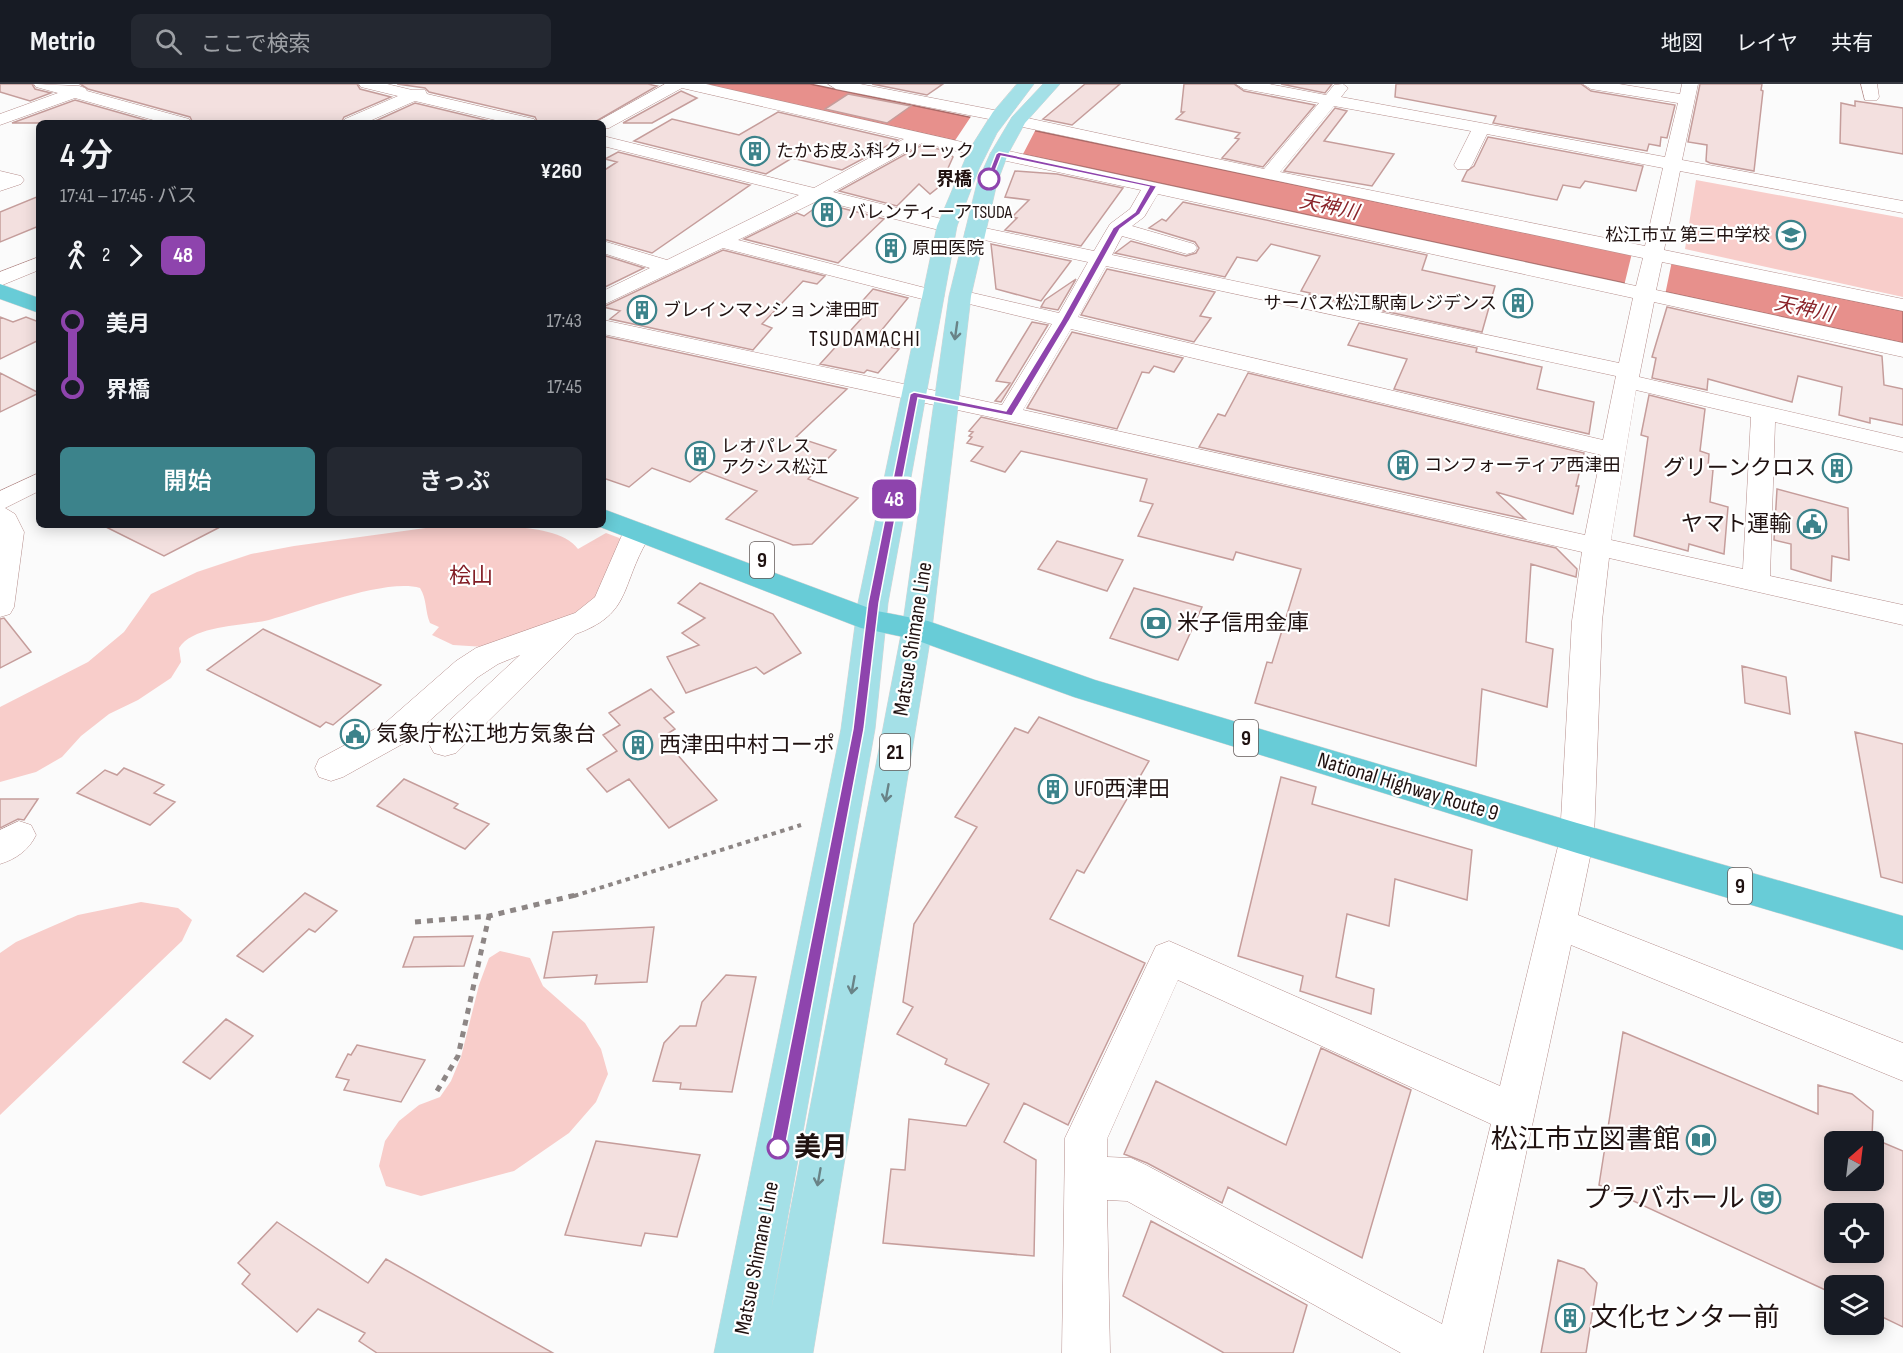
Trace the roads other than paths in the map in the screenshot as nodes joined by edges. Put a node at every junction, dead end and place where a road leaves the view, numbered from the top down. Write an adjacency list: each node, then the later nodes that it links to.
1 (42, 84): 14 (street)
2 (100, 84): 14 (street)
3 (367, 84): 15 (street)
4 (439, 84): 15 (street)
5 (677, 84): 22 (street)
6 (685, 84): 25 (street)
7 (836, 84): 17 (street)
8 (1026, 84): 17 (main road, Matsue Shimane Line / 21)
9 (1052, 84): 23 (main road, Matsue Shimane Line / 21)
10 (1244, 84): 16 (street)
11 (1342, 84): 16 (street)
12 (1591, 84): 13 (street)
13 (1689, 92): 29 (street)
14 (75, 93): 18 (street); 19 (street)
15 (414, 95): 20 (street); 21 (street)
16 (1329, 100): 24 (street); 30 (street)
17 (998, 117): 27 (main road, Matsue Shimane Line / 21)
18 (0, 120)
19 (172, 120)
20 (358, 120)
21 (502, 120)
22 (606, 122)
23 (1018, 122): 27 (main road, Matsue Shimane Line / 21); 30 (street)
24 (1481, 129): 28 (street); 29 (street)
25 (921, 137): 27 (street); 32 (street)
26 (606, 142): 32 (street)
27 (989, 151): 31 (street); 35 (main road, Matsue Shimane Line / 21)
28 (1463, 165)
29 (1673, 165): 33 (street); 39 (street)
30 (1268, 176): 39 (street)
31 (1153, 186): 34 (street); 45 (street)
32 (814, 195): 35 (street); 36 (street)
33 (1903, 207)
34 (1117, 228): 38 (street); 40 (street)
35 (961, 229): 40 (street); 46 (main road, Matsue Shimane Line / 21)
36 (720, 241): 42 (street); 46 (street)
37 (606, 248): 42 (street)
38 (1187, 248)
39 (1654, 254): 45 (street); 49 (street)
40 (1099, 258): 50 (street); 53 (street)
41 (36, 265): 43 (street)
42 (669, 267): 47 (street)
43 (3, 285): 44 (highway); 48 (highway)
44 (36, 286)
45 (1646, 293): 52 (street); 53 (street)
46 (947, 296): 50 (street); 54 (main road, Matsue Shimane Line / 21); 55 (main road, Matsue Shimane Line / 21, one-way to 55)
47 (606, 298)
48 (36, 304)
49 (1903, 305)
50 (1065, 321): 57 (street); 59 (street)
51 (606, 328): 54 (street)
52 (1903, 350)
53 (1628, 376): 56 (street); 59 (street)
54 (914, 394): 55 (street); 68 (main road, Matsue Shimane Line / 21)
55 (946, 401): 57 (street); 71 (main road, Matsue Shimane Line / 21)
56 (1763, 412): 58 (street); 66 (street)
57 (1009, 414): 65 (street)
58 (1903, 445)
59 (1613, 450): 65 (street)
60 (36, 483): 62 (street)
61 (606, 500): 68 (highway, National Highway Route 9 / 9)
62 (2, 502): 67 (street)
63 (606, 519): 64 (highway, National Highway Route 9 / 9)
64 (641, 533): 68 (highway, National Highway Route 9 / 9); 70 (street)
65 (1597, 545): 66 (street); 74 (street)
66 (1756, 581): 69 (street)
67 (0, 608)
68 (873, 612): 71 (highway, National Highway Route 9 / 9); 80 (main road, Matsue Shimane Line / 21)
69 (1903, 615)
70 (567, 627): 72 (street); 73 (street)
71 (917, 629): 74 (highway, National Highway Route 9 / 9); 81 (main road, Matsue Shimane Line / 21, one-way to 81)
72 (445, 744)
73 (331, 768)
74 (1577, 838): 75 (street); 76 (highway, National Highway Route 9 / 9)
75 (1557, 923): 77 (street); 78 (street)
76 (1903, 933)
77 (1903, 1062)
78 (1514, 1113): 79 (street); 84 (street)
79 (1085, 1178): 82 (street); 83 (street)
80 (739, 1353)
81 (788, 1353)
82 (1086, 1353)
83 (1448, 1353)
84 (1459, 1353)

